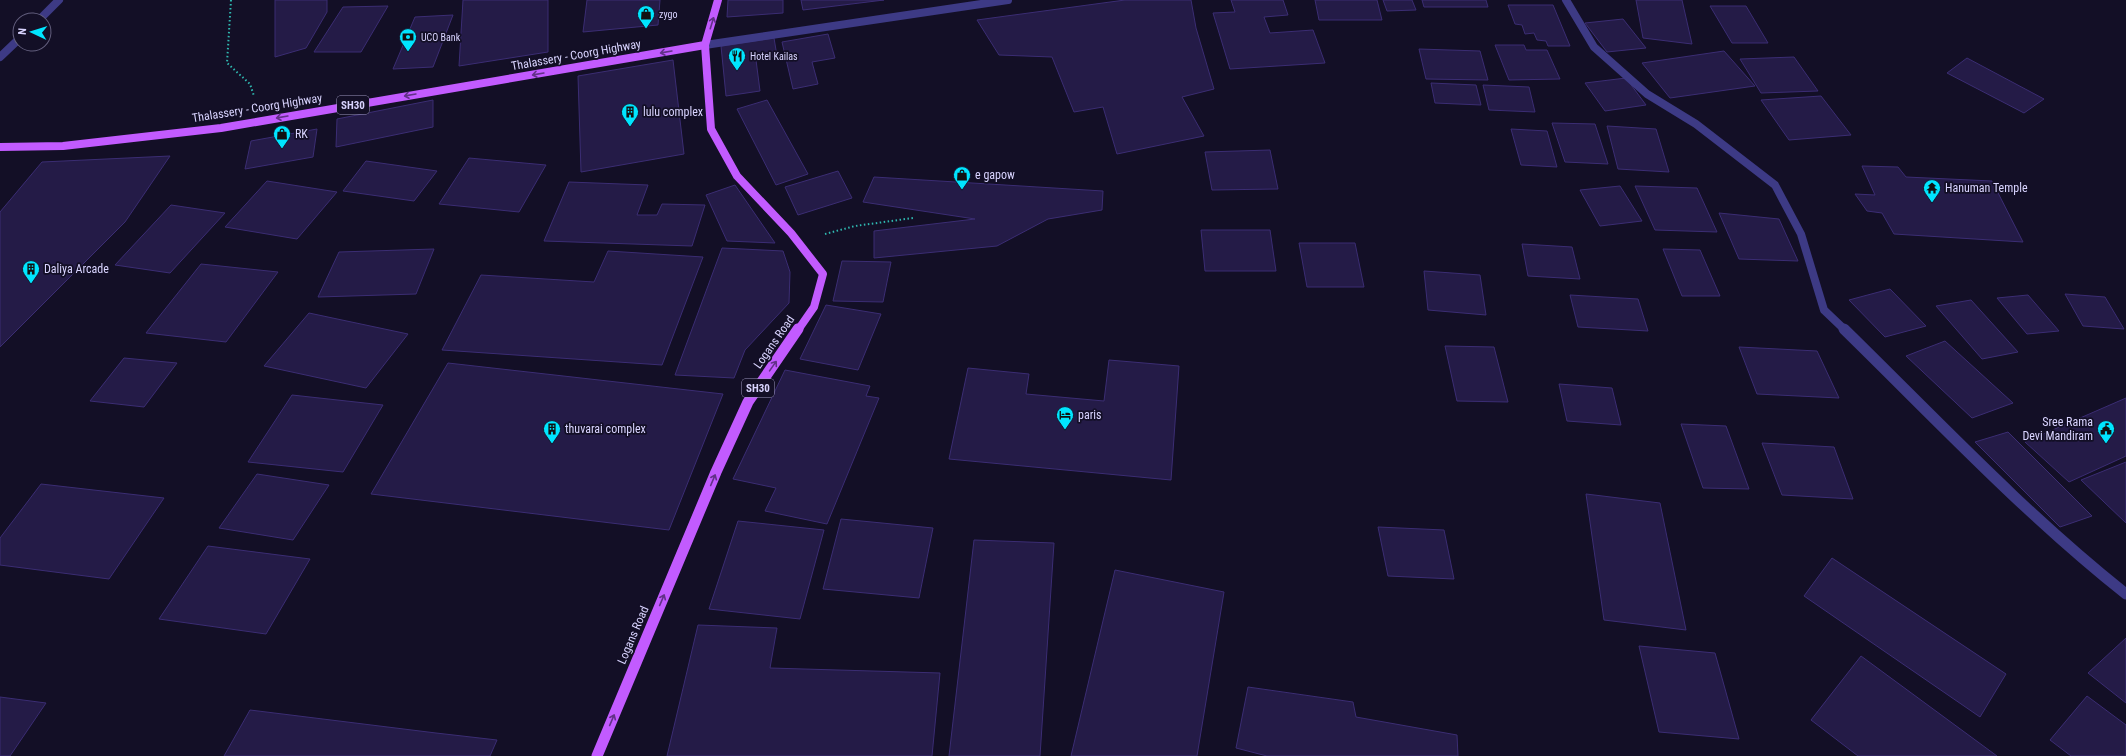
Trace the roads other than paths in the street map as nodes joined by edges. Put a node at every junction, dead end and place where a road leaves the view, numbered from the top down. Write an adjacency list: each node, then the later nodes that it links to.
1 (59, 0): 5 (street)
2 (718, 0): 6 (main road, Logans Road, one-way to 2)
3 (1008, 0): 6 (street)
4 (1566, 0): 10 (street)
5 (47, 12)
6 (705, 45): 9 (main road, Thalassery - Coorg Highway / SH30, one-way to 9); 11 (main road, Logans Road / SH30, one-way to 6)
7 (12, 46): 8 (street)
8 (0, 57)
9 (0, 147)
10 (2126, 594)
11 (596, 756)

